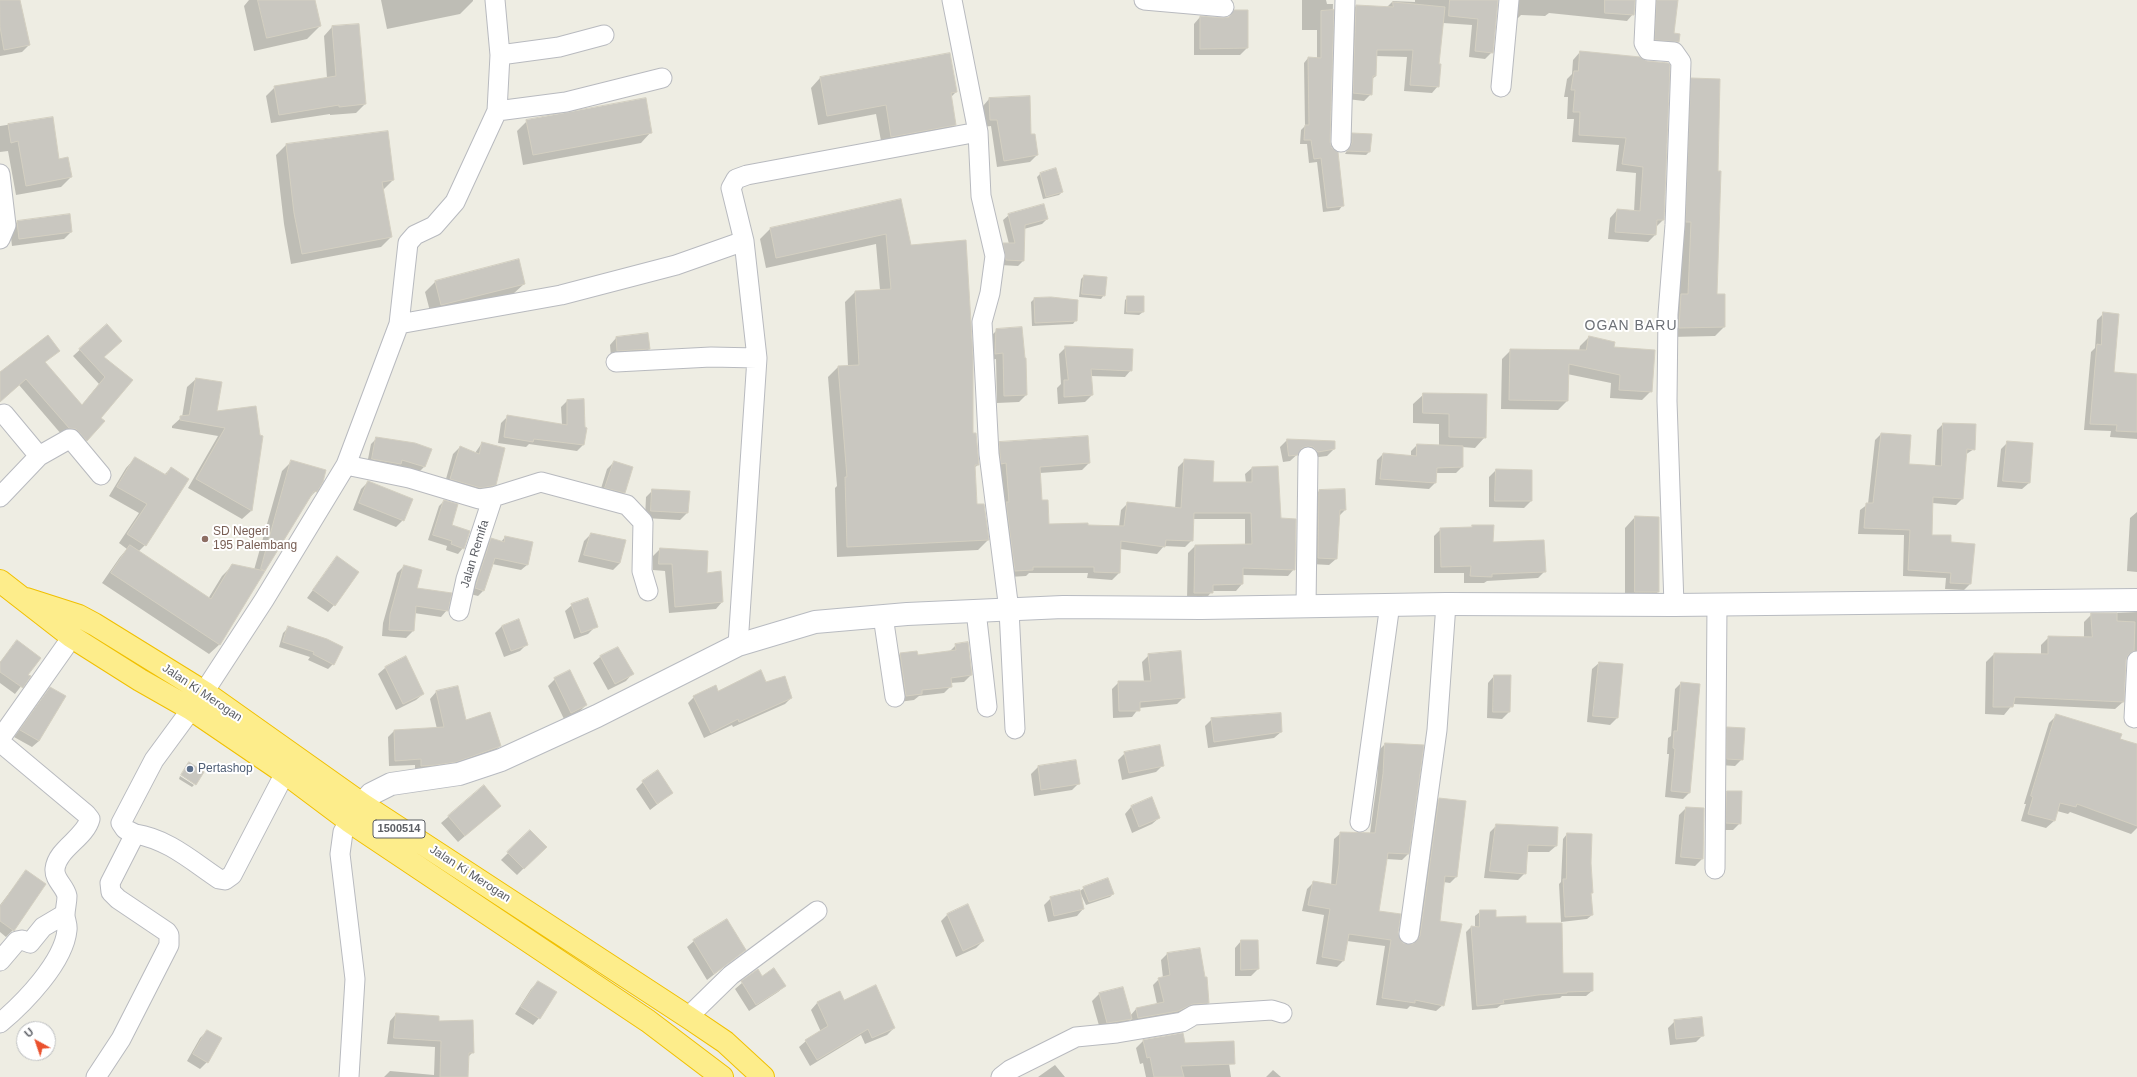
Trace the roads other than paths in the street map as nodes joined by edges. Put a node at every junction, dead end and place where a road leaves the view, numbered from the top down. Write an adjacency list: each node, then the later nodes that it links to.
1 (495, 0): 9 (street)
2 (952, 0): 13 (street)
3 (1144, 0): 7 (street)
4 (1345, 0): 14 (street)
5 (1509, 0): 11 (street)
6 (1646, 0): 34 (street)
7 (1224, 7)
8 (604, 35): 9 (street)
9 (500, 55): 12 (street)
10 (662, 78): 12 (street)
11 (1501, 87)
12 (497, 111): 18 (street)
13 (978, 132): 17 (street); 37 (street)
14 (1341, 142)
15 (0, 174): 16 (street)
16 (0, 239)
17 (744, 241): 18 (street); 19 (street)
18 (399, 324): 24 (street)
19 (757, 358): 20 (street); 42 (street)
20 (616, 362)
21 (4, 414): 22 (street)
22 (39, 456): 25 (street); 26 (street)
23 (1308, 457): 36 (street)
24 (346, 465): 27 (street); 45 (street)
25 (101, 475)
26 (0, 496)
27 (493, 497): 29 (street); 38 (street, Jalan Remifa)
28 (0, 581): 30 (highway, Jalan Ki Merogan / 1500514)
29 (648, 592)
30 (26, 599): 41 (highway, Jalan Ki Merogan / 1500514); 45 (highway, Jalan Ki Merogan / 1500514)
31 (2137, 600): 35 (street)
32 (1390, 604): 33 (street); 36 (street); 52 (street)
33 (1446, 604): 34 (street); 57 (street)
34 (1674, 605): 35 (street)
35 (1717, 605): 54 (street)
36 (1310, 606): 37 (street)
37 (1009, 610): 39 (street); 48 (street)
38 (459, 611)
39 (976, 611): 40 (street); 46 (street)
40 (883, 616): 42 (street); 44 (street)
41 (72, 637): 45 (highway, Jalan Ki Merogan / 1500514); 49 (street)
42 (738, 645): 51 (street)
43 (2137, 661): 47 (street)
44 (895, 697)
45 (198, 701): 50 (highway, Jalan Ki Merogan / 1500514); 53 (street)
46 (987, 707)
47 (2134, 718)
48 (1014, 728)
49 (0, 740): 56 (street)
50 (286, 766): 51 (highway, Jalan Ki Merogan / 1500514); 53 (street)
51 (355, 813): 60 (highway, Jalan Ki Merogan / 1500514); 63 (street); 64 (highway, Jalan Ki Merogan / 1500514)
52 (1360, 822)
53 (135, 834): 62 (street)
54 (1715, 869)
55 (817, 911): 60 (street)
56 (65, 914): 58 (street); 61 (street)
57 (1409, 934)
58 (0, 961)
59 (1282, 1012): 66 (street)
60 (688, 1017): 65 (highway, Jalan Ki Merogan / 1500514)
61 (0, 1023)
62 (96, 1077)
63 (350, 1077)
64 (722, 1077)
65 (763, 1077)
66 (1001, 1077)

